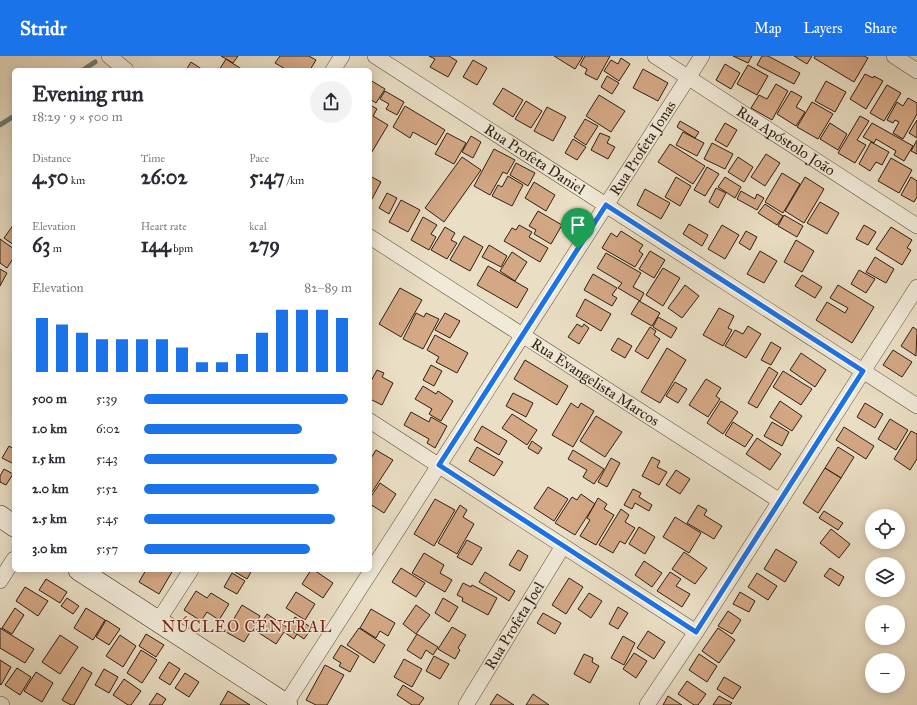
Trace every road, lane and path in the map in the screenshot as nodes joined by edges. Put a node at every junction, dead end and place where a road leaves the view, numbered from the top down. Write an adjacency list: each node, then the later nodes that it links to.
1 (109, 56): 7 (street)
2 (342, 56): 8 (street)
3 (375, 56): 11 (street, Rua Profeta Daniel)
4 (655, 56): 10 (street, Rua Apóstolo João)
5 (702, 56): 10 (street, Rua Profeta Jonas)
6 (894, 56): 9 (street)
7 (124, 68)
8 (334, 68)
9 (917, 71)
10 (688, 78): 11 (street, Rua Profeta Jonas); 12 (street, Rua Apóstolo João)
11 (606, 205): 15 (street, Rua Profeta Jonas); 16 (street, Rua Profeta Daniel)
12 (917, 226)
13 (372, 238): 15 (street, Rua Evangelista Marcos)
14 (917, 287): 16 (street)
15 (523, 335): 19 (street, Rua Profeta Jonas); 20 (street, Rua Evangelista Marcos)
16 (863, 371): 17 (street, Rua Profeta Daniel); 20 (street)
17 (917, 406)
18 (372, 422): 19 (street)
19 (439, 465): 23 (street); 25 (street, Rua Profeta Jonas)
20 (780, 501): 31 (street)
21 (0, 516): 22 (street)
22 (12, 525)
23 (563, 546): 31 (street); 33 (street, Rua Profeta Joel)
24 (12, 562): 29 (street)
25 (372, 570)
26 (82, 572): 30 (street)
27 (190, 572): 30 (street)
28 (371, 572): 32 (street, Rua Profeta Jonas)
29 (0, 581)
30 (158, 621): 32 (street)
31 (696, 632): 34 (street)
32 (286, 705)
33 (466, 705)
34 (647, 705)

